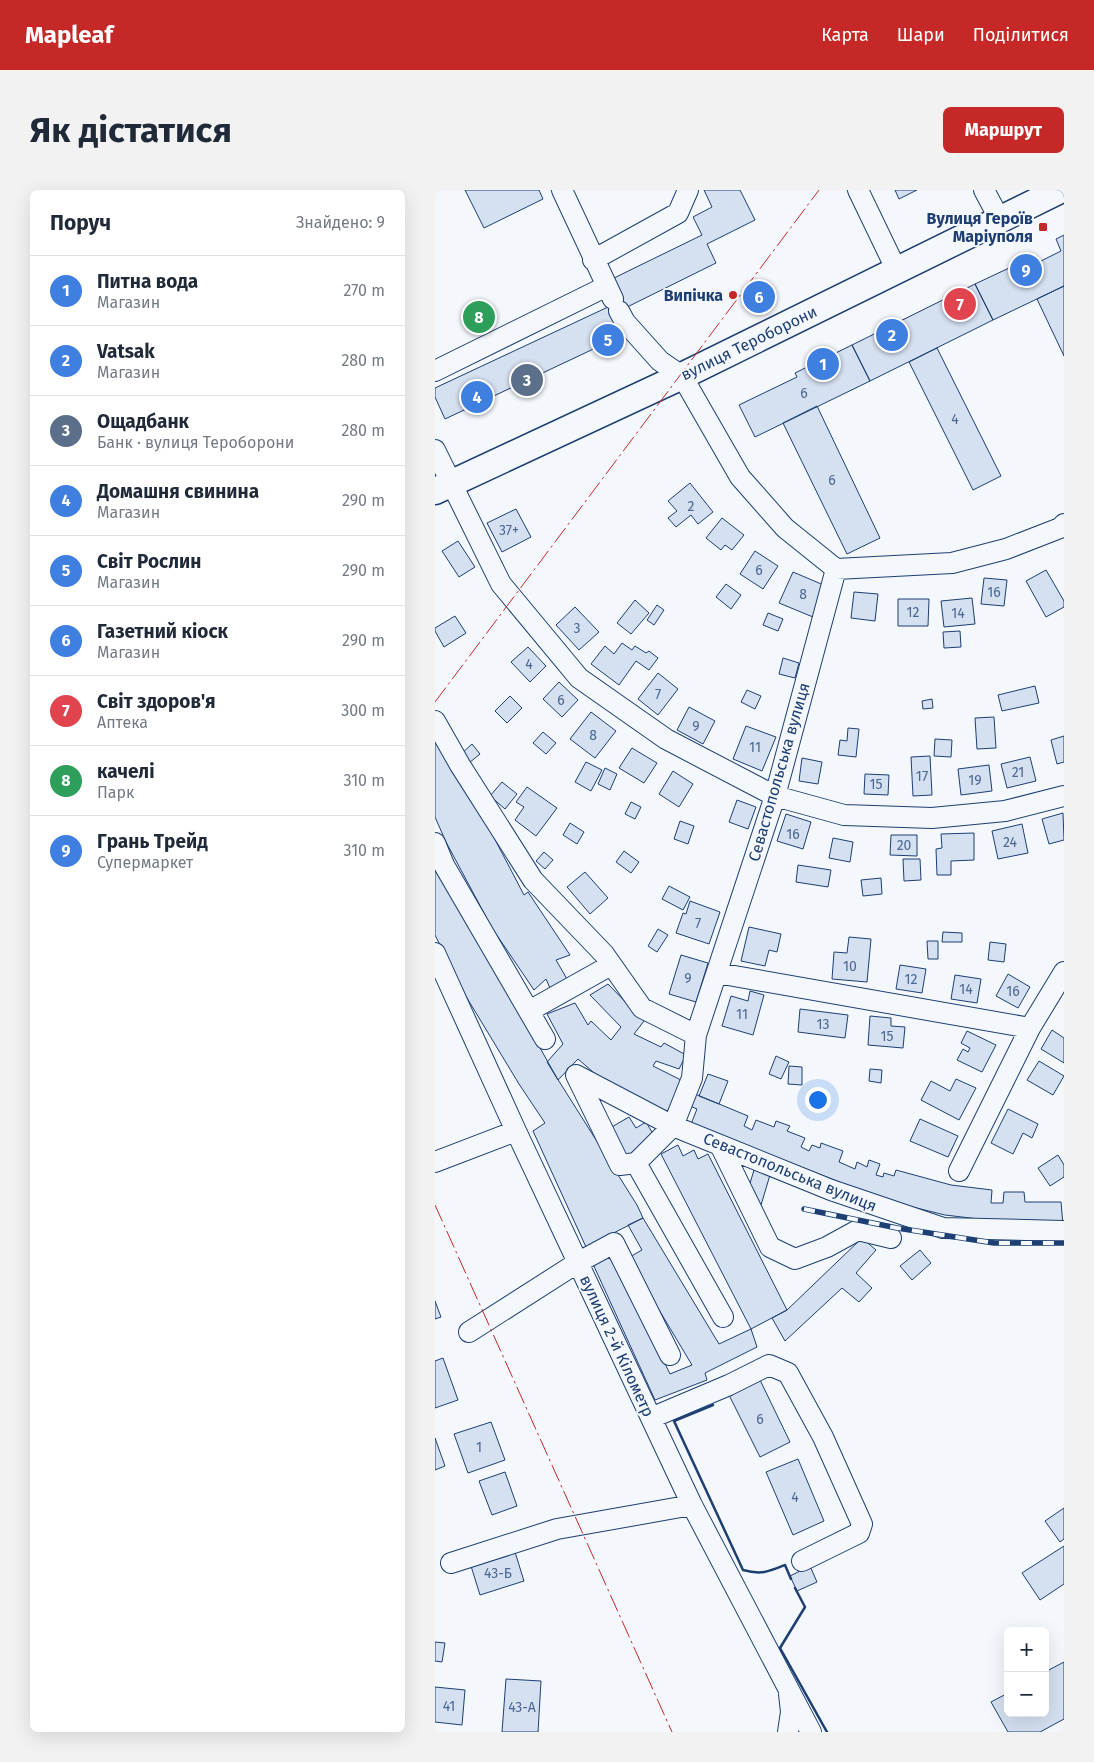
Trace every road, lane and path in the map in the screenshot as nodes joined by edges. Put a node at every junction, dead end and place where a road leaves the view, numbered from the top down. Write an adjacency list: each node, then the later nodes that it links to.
1 (562, 190): 7 (street)
2 (688, 190): 7 (street)
3 (858, 190): 8 (street)
4 (984, 190): 6 (street)
5 (1060, 190): 6 (main road, вулиця Тероборони)
6 (1000, 220): 8 (main road, вулиця Тероборони)
7 (593, 260): 9 (street)
8 (897, 271): 11 (main road, вулиця Тероборони)
9 (614, 300): 10 (street); 11 (street)
10 (435, 371)
11 (682, 376): 13 (main road, вулиця Тероборони); 15 (street)
12 (435, 450): 13 (street)
13 (443, 487): 17 (street)
14 (1064, 524): 15 (street)
15 (837, 569): 17 (street, Севастопольська вулиця)
16 (435, 721): 21 (street)
17 (775, 796): 18 (street); 23 (street, Севастопольська вулиця)
18 (1064, 796)
19 (435, 843): 24 (street)
20 (435, 953): 29 (street, вулиця 2-й Кілометр)
21 (611, 965): 24 (street); 26 (street)
22 (1064, 972): 25 (street)
23 (717, 974): 25 (street); 26 (street, Севастопольська вулиця)
24 (529, 1011): 27 (street)
25 (1030, 1028): 33 (street)
26 (696, 1035): 28 (street, Севастопольська вулиця)
27 (545, 1038)
28 (673, 1126): 30 (street, Севастопольська вулиця); 32 (street); 32 (street)
29 (516, 1131): 31 (street); 36 (street, вулиця 2-й Кілометр)
30 (720, 1145): 34 (street, Севастопольська вулиця); 35 (street)
31 (435, 1162)
32 (636, 1163): 37 (street)
33 (959, 1171)
34 (1064, 1230)
35 (891, 1238)
36 (577, 1263): 38 (street); 39 (street); 40 (street, вулиця 2-й Кілометр)
37 (723, 1316)
38 (469, 1332)
39 (670, 1354)
40 (651, 1418): 41 (street, вулиця 2-й Кілометр); 42 (street)
41 (692, 1505): 43 (street); 44 (street, вулиця 2-й Кілометр)
42 (803, 1561)
43 (451, 1563)
44 (789, 1690): 45 (street); 46 (street, вулиця 2-й Кілометр)
45 (788, 1732)
46 (811, 1732)

